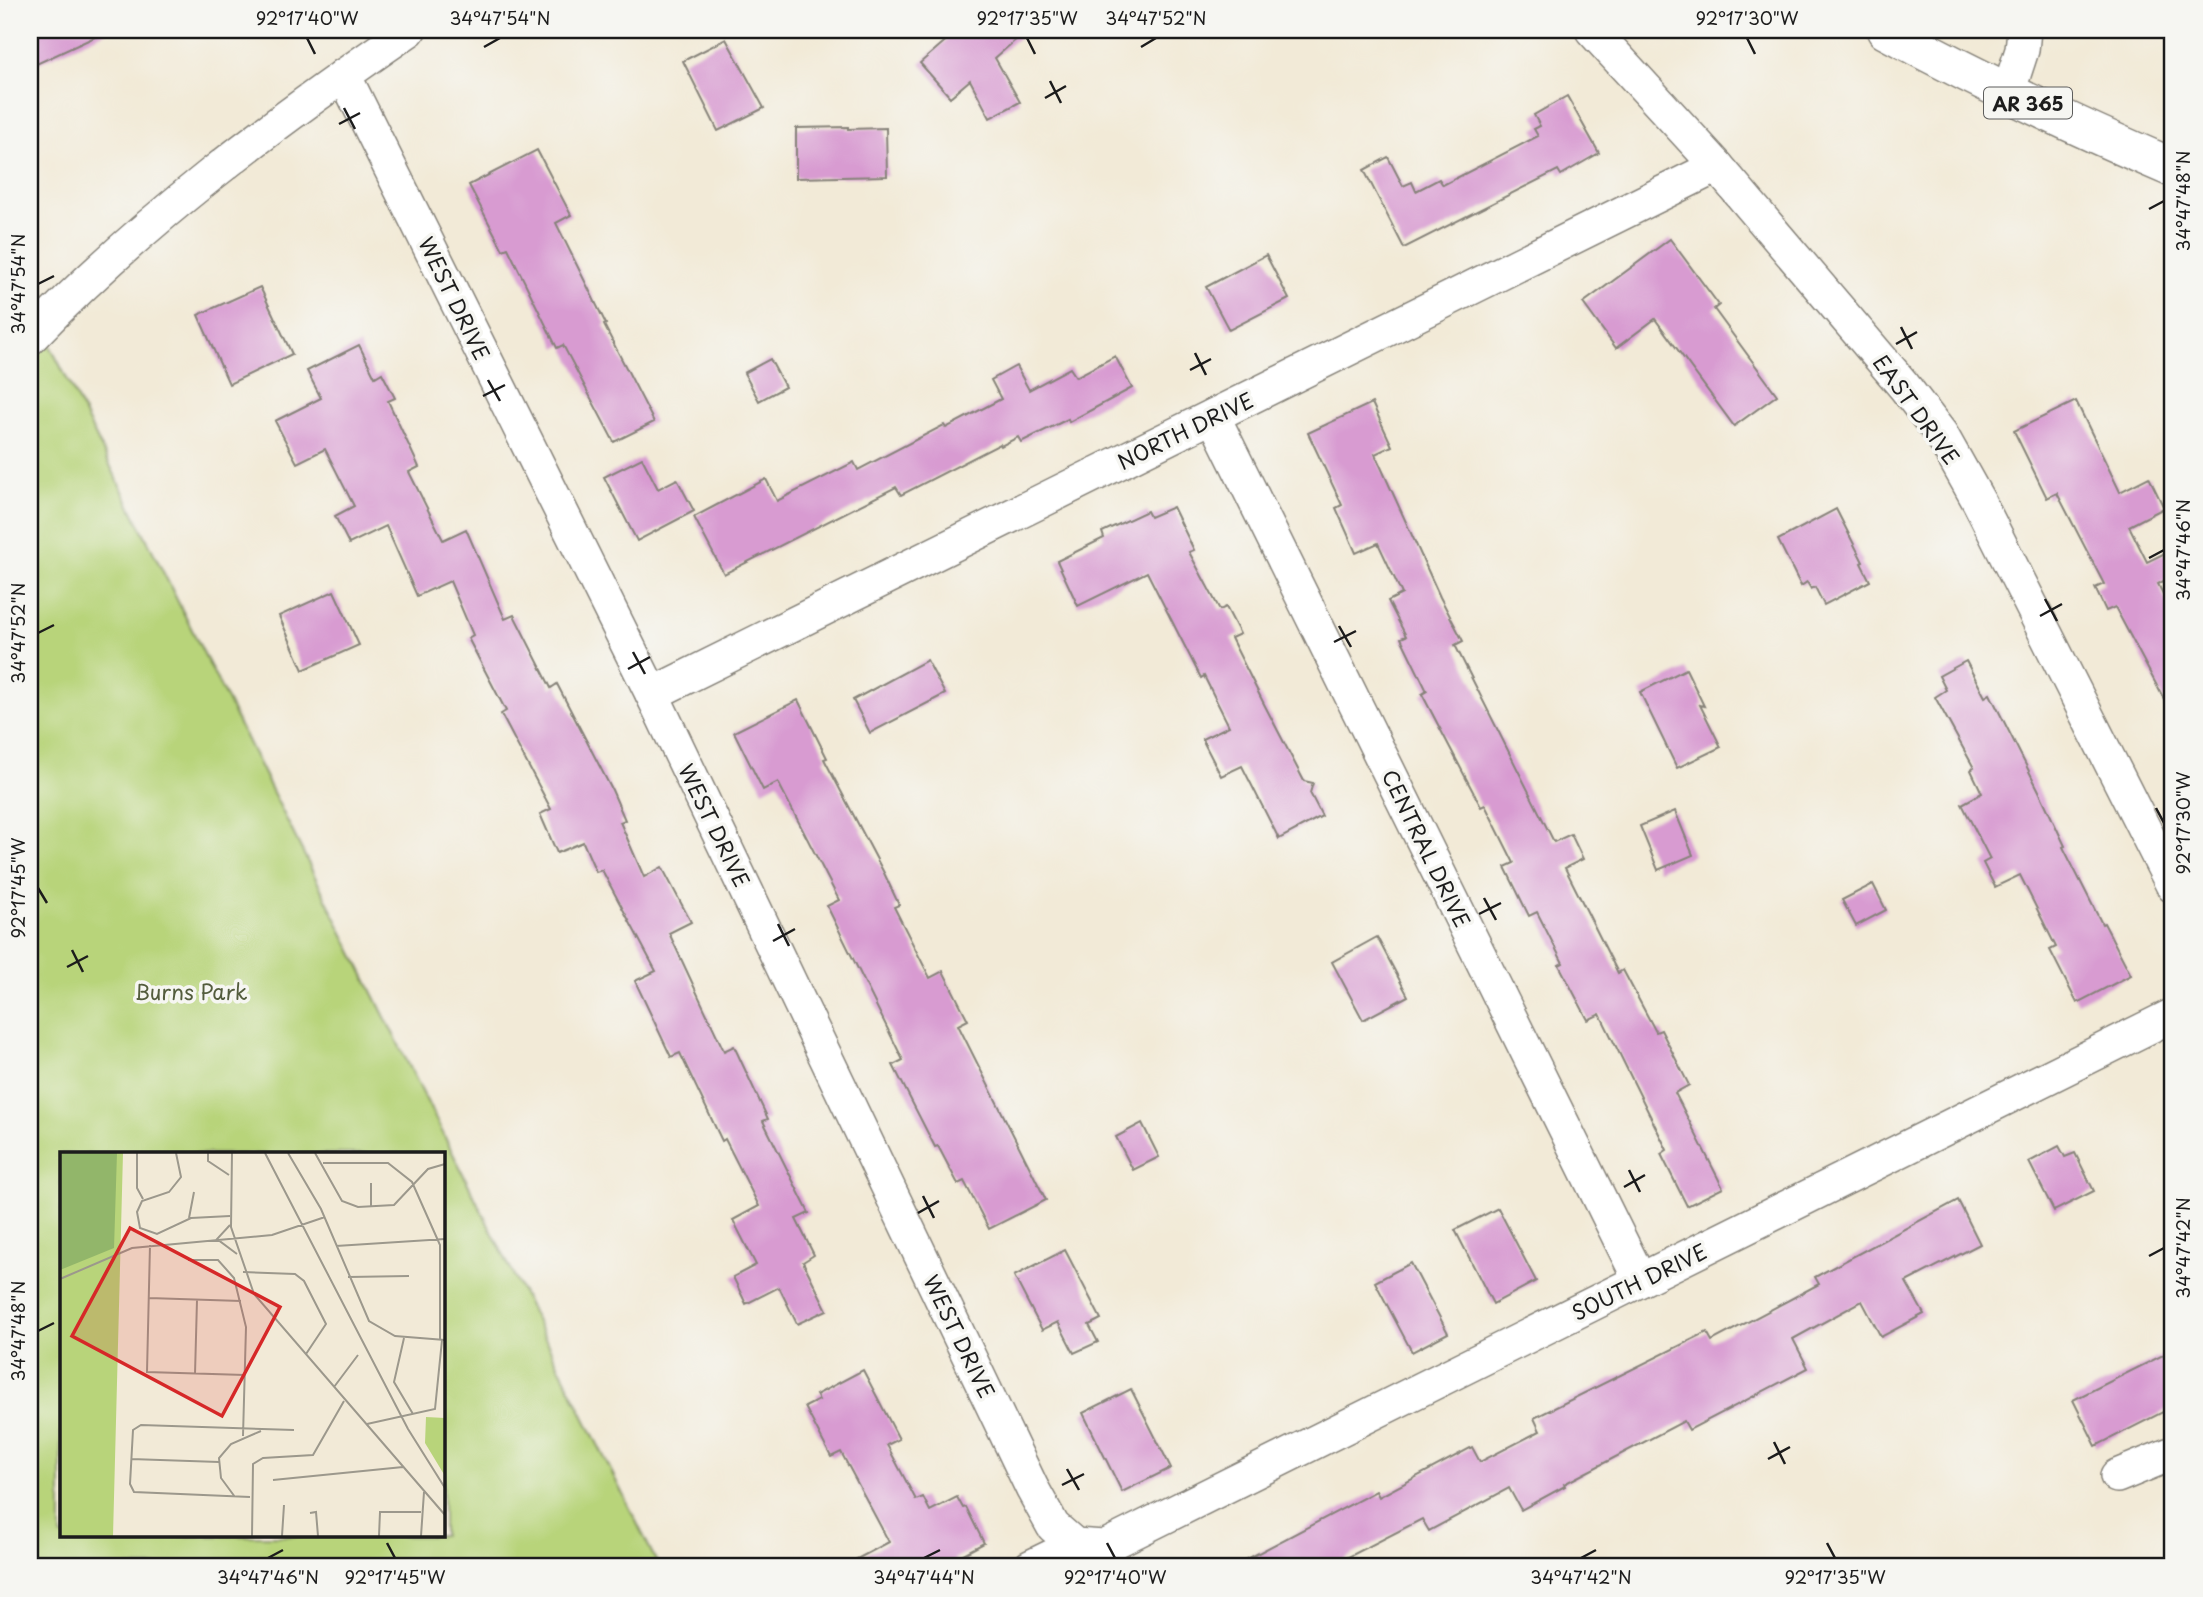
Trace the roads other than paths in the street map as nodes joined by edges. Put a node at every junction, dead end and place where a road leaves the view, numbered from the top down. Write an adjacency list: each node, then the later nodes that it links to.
1 (409, 30): 5 (street)
2 (1592, 30): 7 (street, EAST DRIVE)
3 (1886, 30): 6 (main road, AR 365)
4 (2024, 30): 6 (street)
5 (344, 75): 9 (street); 11 (street, WEST DRIVE)
6 (2008, 93): 8 (main road, AR 365)
7 (1717, 166): 10 (street, NORTH DRIVE); 12 (street, EAST DRIVE)
8 (2173, 168)
9 (30, 338)
10 (1213, 416): 11 (street, NORTH DRIVE); 14 (street, CENTRAL DRIVE)
11 (652, 694): 17 (street, WEST DRIVE)
12 (2173, 886)
13 (2173, 1015): 14 (street, SOUTH DRIVE)
14 (1640, 1280): 17 (street, SOUTH DRIVE)
15 (2173, 1453): 16 (street)
16 (2117, 1476)
17 (1089, 1546): 18 (street, SOUTH DRIVE)
18 (1030, 1567)

